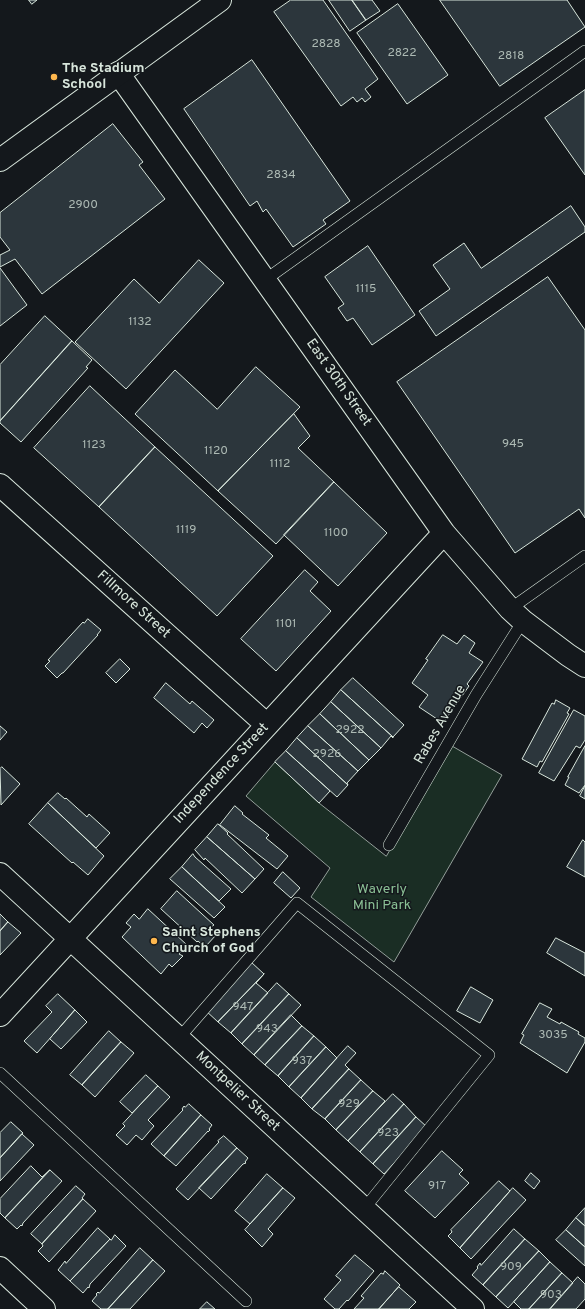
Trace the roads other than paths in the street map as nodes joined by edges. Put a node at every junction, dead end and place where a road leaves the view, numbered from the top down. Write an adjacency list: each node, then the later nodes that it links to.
1 (220, 0): 3 (street)
2 (585, 51): 5 (lane)
3 (118, 73): 4 (street); 5 (street, East 30th Street)
4 (0, 160)
5 (265, 280): 7 (street, East 30th Street)
6 (0, 485): 11 (street, Fillmore Street)
7 (444, 533): 9 (street, East 30th Street); 11 (street, Independence Street)
8 (585, 556): 9 (lane)
9 (517, 615): 10 (street, East 30th Street); 12 (lane, Rabes Avenue)
10 (585, 666)
11 (267, 725): 14 (street, Independence Street)
12 (389, 845)
13 (0, 874): 14 (street, Montpelier Street)
14 (70, 939): 15 (street, Independence Street); 16 (street, Montpelier Street)
15 (0, 1015)
16 (179, 1038): 18 (street, Montpelier Street); 18 (lane)
17 (0, 1073): 20 (lane)
18 (364, 1209): 22 (street, Montpelier Street)
19 (0, 1268): 21 (street)
20 (246, 1301)
21 (44, 1309)
22 (473, 1309)

